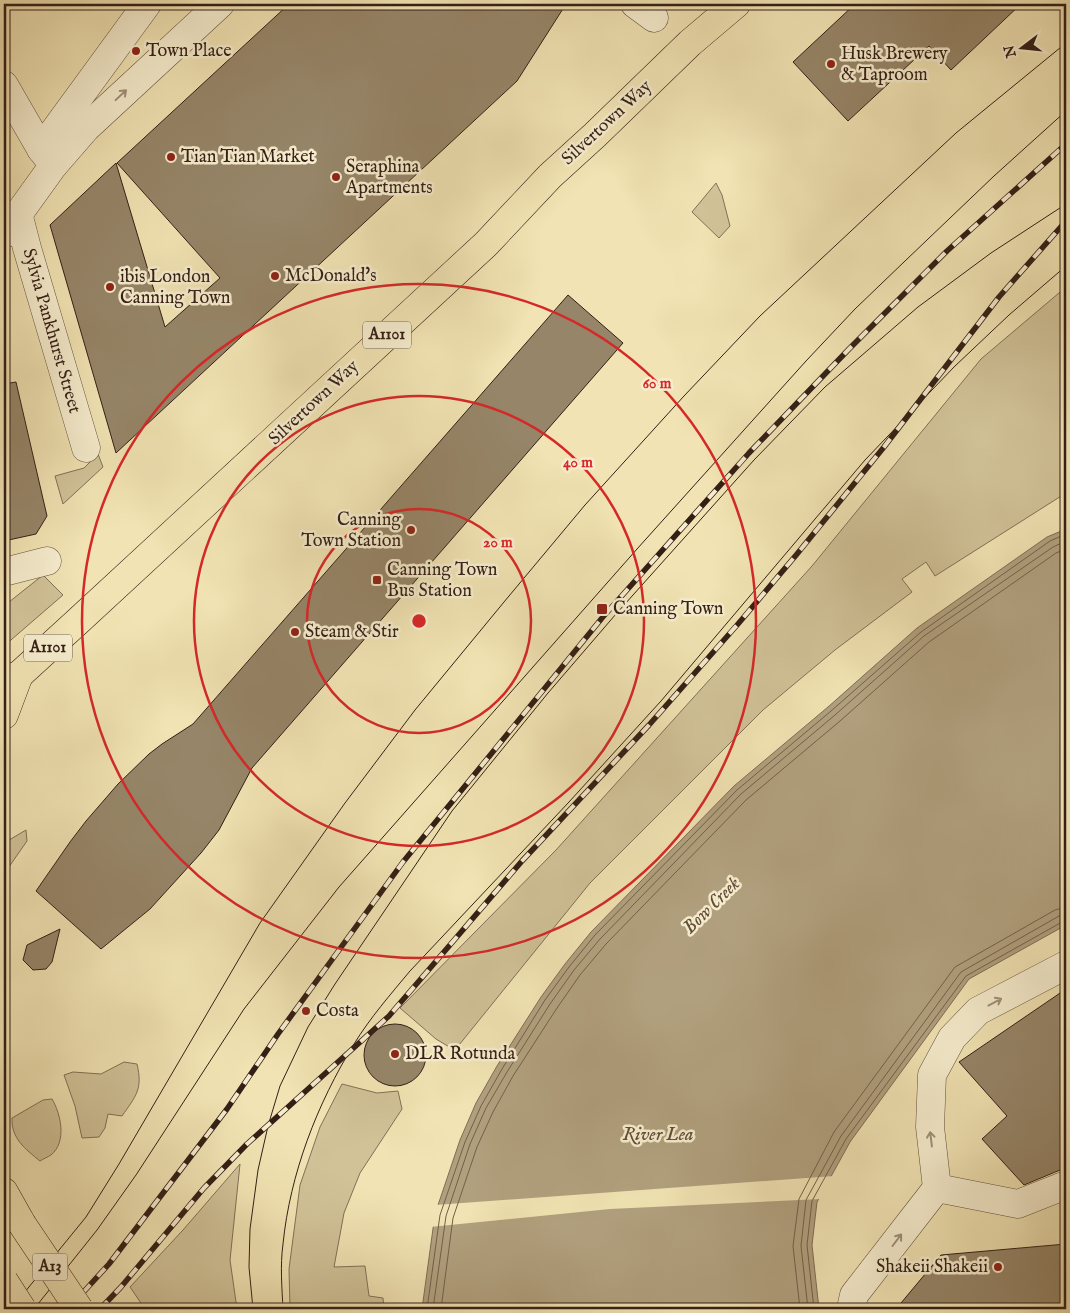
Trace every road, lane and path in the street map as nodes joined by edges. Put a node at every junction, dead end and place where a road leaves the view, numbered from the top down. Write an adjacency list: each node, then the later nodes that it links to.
1 (147, 4): 5 (street)
2 (220, 4): 5 (street, one-way to 2)
3 (736, 4): 10 (main road, Silvertown Way / A1101)
4 (4, 85): 5 (street)
5 (47, 157): 6 (street)
6 (11, 224): 7 (street, Sylvia Pankhurst Street)
7 (86, 448)
8 (47, 561): 9 (street)
9 (4, 572)
10 (12, 677): 11 (main road, Silvertown Way)
11 (4, 715)
12 (1066, 965): 14 (street, one-way to 12)
13 (1066, 1185): 14 (street)
14 (937, 1188): 19 (street, one-way to 14)
15 (4, 1192): 18 (main road, A13, bridge)
16 (4, 1282): 17 (main road, A13, bridge)
17 (22, 1309)
18 (79, 1309)
19 (851, 1309)

